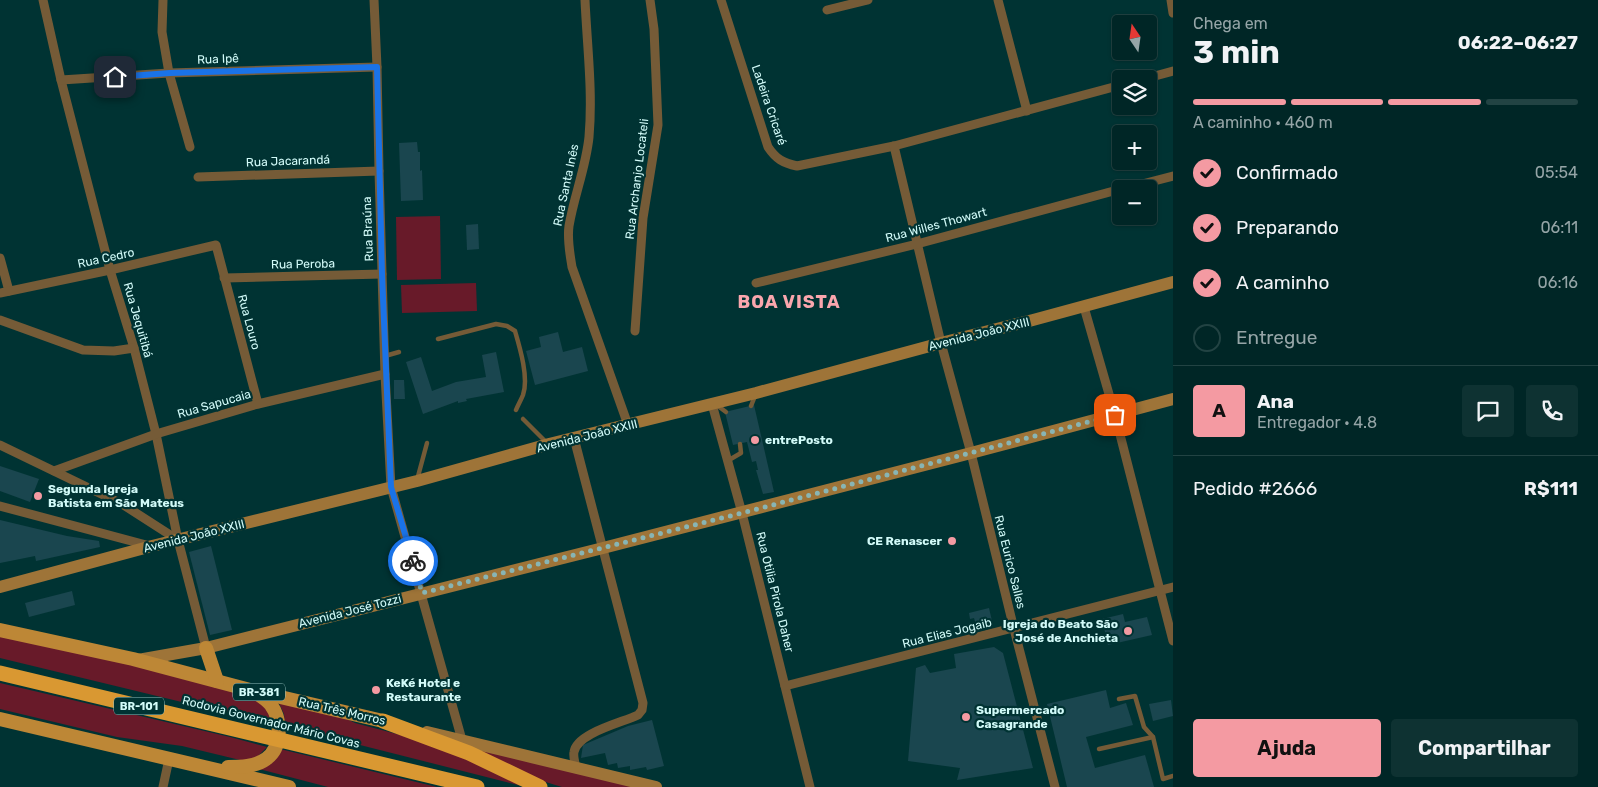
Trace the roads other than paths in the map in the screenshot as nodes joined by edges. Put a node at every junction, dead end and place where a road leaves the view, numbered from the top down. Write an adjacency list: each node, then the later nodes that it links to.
1 (43, 0): 16 (street, Rua Jequitibá)
2 (163, 0): 14 (street)
3 (374, 0): 12 (street, Rua Braúna)
4 (585, 0): 53 (street, Rua Santa Inês)
5 (650, 0): 37 (street, Rua Archanjo Locateli)
6 (721, 0): 19 (street, Ladeira Cricaré)
7 (868, 0): 10 (street)
8 (998, 0): 18 (street)
9 (1171, 0): 11 (street)
10 (827, 10)
11 (1173, 13)
12 (377, 67): 14 (street, Rua Ipê); 21 (street, Rua Braúna)
13 (1173, 71): 15 (street)
14 (170, 73): 16 (street, Rua Ipê); 20 (street)
15 (1157, 75)
16 (61, 80): 29 (street, Rua Jequitibá)
17 (1112, 87): 18 (street)
18 (1027, 111): 19 (street)
19 (894, 146): 26 (street, Rua Eurico Salles)
20 (190, 147)
21 (379, 171): 23 (street, Rua Jacarandá); 30 (street, Rua Braúna)
22 (1173, 176): 24 (street, Rua Willes Thowart)
23 (198, 177)
24 (1157, 180)
25 (1112, 192): 26 (street, Rua Willes Thowart)
26 (917, 244): 33 (street, Rua Willes Thowart); 39 (street, Rua Eurico Salles)
27 (216, 246): 29 (street, Rua Cedro); 31 (street, Rua Louro)
28 (0, 258): 34 (street)
29 (110, 270): 34 (street, Rua Cedro); 40 (street, Rua Jequitibá)
30 (382, 274): 31 (street, Rua Peroba); 42 (street, Rua Braúna)
31 (224, 278): 46 (street, Rua Louro)
32 (1173, 282): 35 (street, Avenida João XXIII)
33 (756, 283)
34 (4, 292)
35 (1084, 307): 39 (street, Avenida João XXIII); 51 (street)
36 (0, 320): 40 (street)
37 (635, 332)
38 (438, 339): 49 (lane)
39 (941, 343): 44 (street, Avenida João XXIII); 60 (street, Rua Eurico Salles)
40 (134, 348): 54 (street, Rua Jequitibá)
41 (399, 352): 42 (lane)
42 (385, 356): 43 (street, Rua Braúna)
43 (385, 374): 46 (street, Rua Sapucaia); 64 (street, Rua Braúna)
44 (756, 393): 47 (street, Avenida João XXIII); 48 (lane)
45 (1173, 399): 51 (street, Avenida José Tozzi)
46 (258, 404): 54 (street, Rua Sapucaia)
47 (714, 404): 50 (lane); 53 (street, Avenida João XXIII); 61 (street, Rua Otilia Pirola Daher)
48 (751, 406)
49 (516, 410)
50 (726, 412)
51 (1115, 415): 60 (street, Avenida José Tozzi); 72 (street)
52 (523, 419): 57 (lane)
53 (628, 425): 55 (street, Avenida João XXIII)
54 (156, 434): 62 (street, Rua Sapucaia); 67 (street, Rua Jequitibá)
55 (574, 438): 57 (street, Avenida João XXIII); 69 (street)
56 (427, 443): 63 (lane)
57 (549, 444): 63 (street, Avenida João XXIII)
58 (740, 444): 61 (lane)
59 (0, 445): 62 (street)
60 (971, 454): 66 (street, Avenida José Tozzi); 74 (street, Rua Eurico Salles)
61 (729, 460): 66 (street, Rua Otilia Pirola Daher)
62 (54, 471): 67 (street)
63 (417, 481): 64 (street, Avenida João XXIII)
64 (391, 487): 67 (street, Avenida João XXIII); 73 (street, Rua Braúna)
65 (0, 506): 68 (street)
66 (742, 513): 69 (street, Avenida José Tozzi); 81 (street, Rua Otilia Pirola Daher)
67 (178, 540): 68 (street, Avenida João XXIII); 77 (street, Rua Jequitibá)
68 (152, 546): 70 (street, Avenida João XXIII)
69 (603, 548): 73 (street, Avenida José Tozzi); 92 (street)
70 (0, 587)
71 (1173, 587): 72 (street, Rua Elias Jogaib)
72 (1160, 590): 74 (street, Rua Elias Jogaib); 76 (street)
73 (422, 593): 77 (street, Avenida José Tozzi); 88 (street, Rua Braúna)
74 (1014, 629): 81 (street, Rua Elias Jogaib); 100 (street, Rua Eurico Salles)
75 (0, 630): 78 (main road, Rua Três Morros / BR-381)
76 (1173, 641)
77 (206, 648): 78 (street, Avenida José Tozzi); 80 (main road)
78 (136, 660): 80 (main road, Rua Três Morros / BR-381)
79 (0, 673): 87 (highway, Rodovia Governador Mário Covas / BR-101)
80 (217, 681): 82 (main road, Rua Três Morros / BR-381)
81 (786, 686): 99 (street, Rua Otilia Pirola Daher)
82 (250, 690): 85 (main road, Rua Três Morros / BR-381); 87 (main road)
83 (1119, 699): 86 (lane)
84 (0, 719): 90 (main road)
85 (383, 721): 88 (street, Rua Três Morros / BR-381); 97 (highway)
86 (1153, 737): 89 (lane); 93 (lane)
87 (278, 739): 91 (main road); 96 (highway, Rodovia Governador Mário Covas / BR-101)
88 (462, 740): 92 (street, Rua Três Morros / BR-381)
89 (1099, 749)
90 (169, 759): 91 (main road); 94 (street)
91 (212, 768): 95 (main road)
92 (576, 768): 98 (street, Rua Três Morros / BR-381)
93 (1173, 776)
94 (163, 787)
95 (289, 787)
96 (477, 787)
97 (540, 787)
98 (656, 787)
99 (810, 787)
100 (1055, 787)

